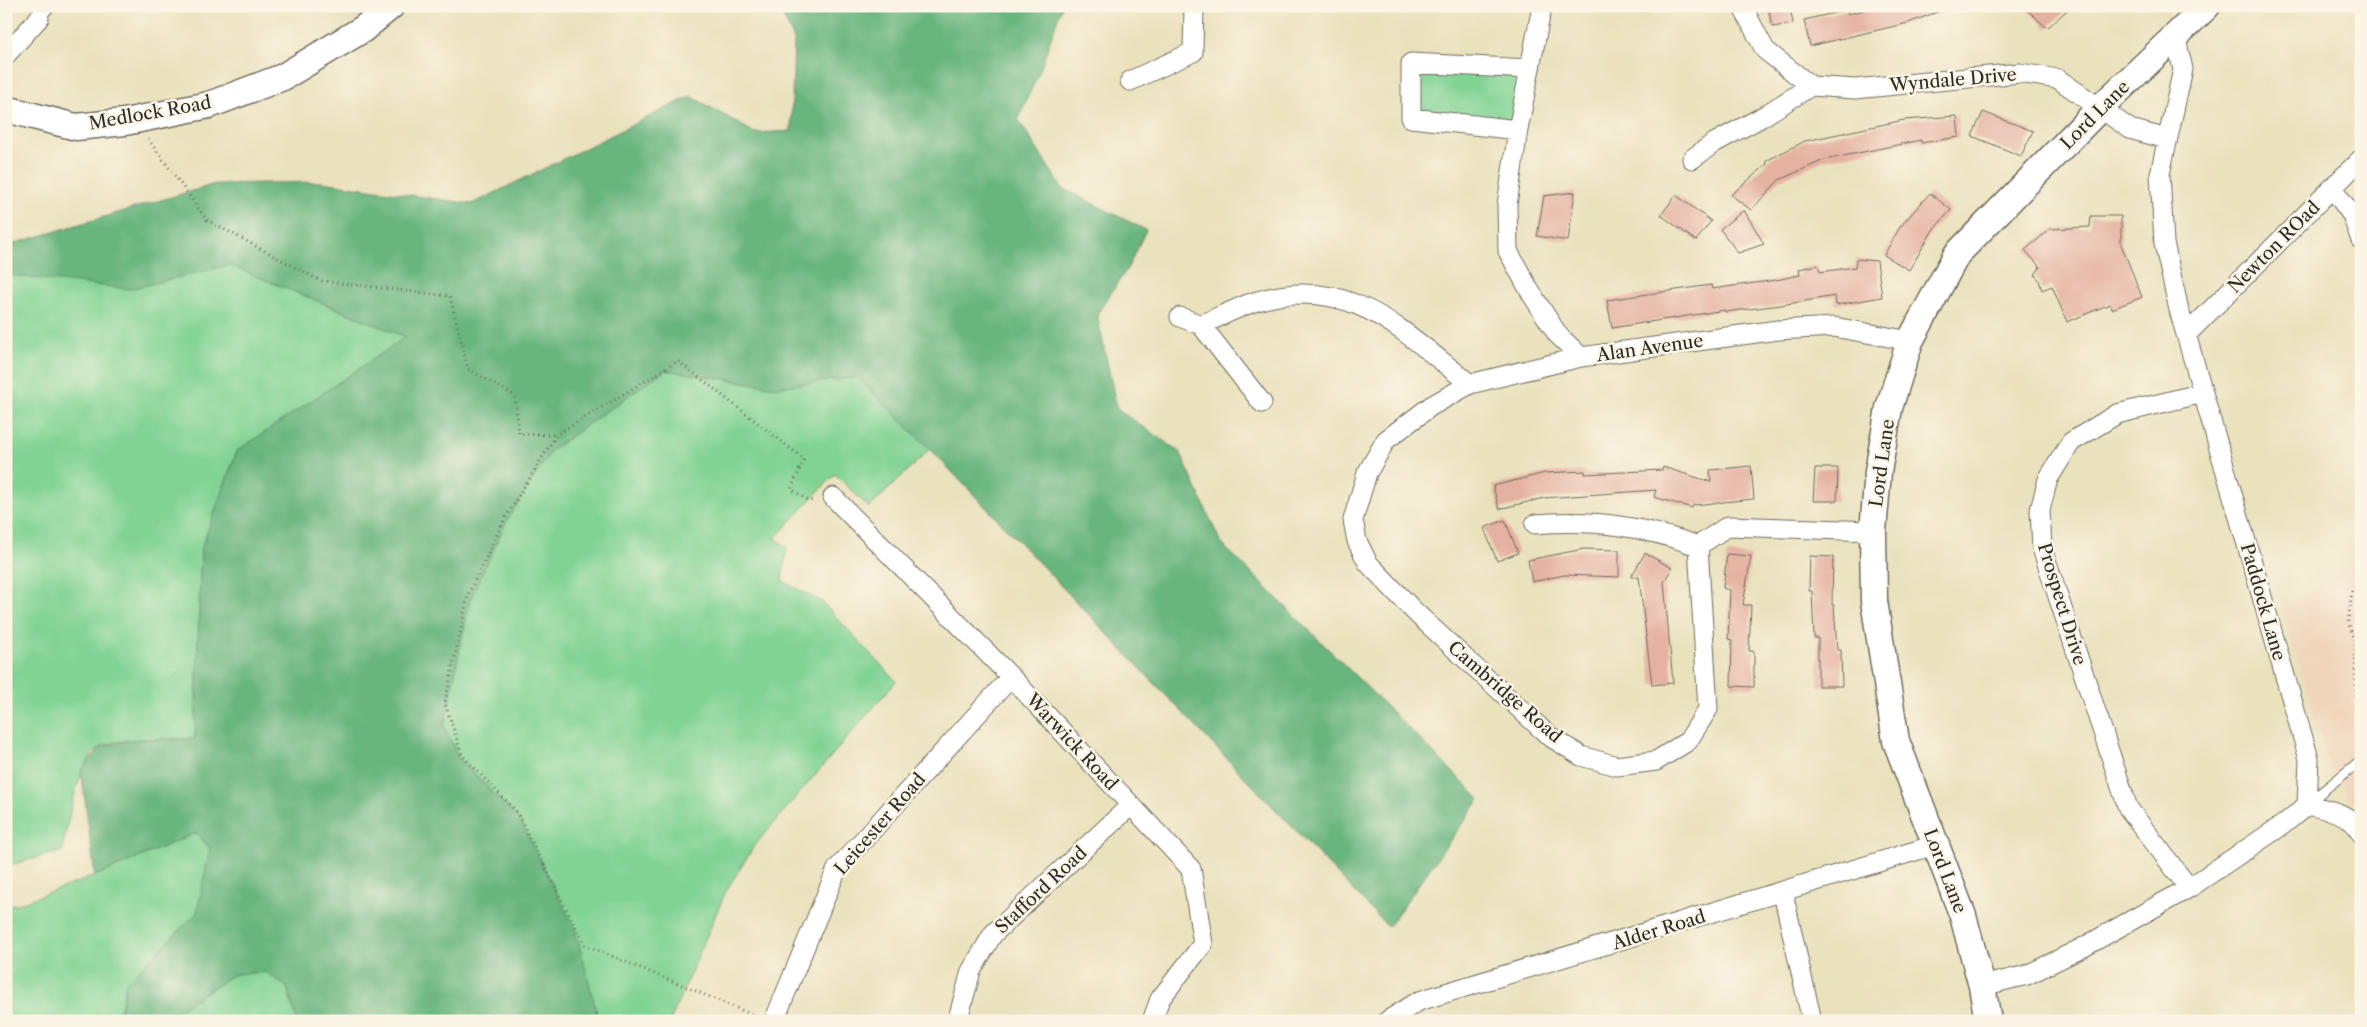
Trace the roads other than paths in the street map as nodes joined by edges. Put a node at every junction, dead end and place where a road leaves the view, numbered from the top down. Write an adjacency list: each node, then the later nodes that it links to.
1 (391, 6): 13 (street, Medlock Road)
2 (1194, 6): 10 (street)
3 (1542, 6): 9 (street, Alan Avenue)
4 (1742, 6): 11 (street)
5 (2207, 6): 7 (street, Lord Lane)
6 (46, 10): 8 (street)
7 (2176, 35): 12 (street, Lord Lane); 15 (street, Paddock Lane)
8 (6, 55)
9 (1530, 69): 14 (street, Alan Avenue); 14 (street)
10 (1130, 81)
11 (1810, 86): 12 (street, Wyndale Drive); 16 (street)
12 (2101, 107): 15 (street, Wyndale Drive); 23 (street, Lord Lane)
13 (6, 109)
14 (1518, 130): 24 (street, Alan Avenue)
15 (2167, 139): 22 (street, Paddock Lane)
16 (1692, 159)
17 (2361, 159): 18 (street, Newton ROad)
18 (2333, 189): 19 (street); 22 (street, Newton ROad)
19 (2361, 240)
20 (1180, 317): 21 (street)
21 (1201, 325): 25 (street); 27 (street)
22 (2187, 334): 26 (street, Paddock Lane)
23 (1910, 341): 24 (street, Alan Avenue); 30 (street, Lord Lane)
24 (1581, 357): 25 (street, Cambridge Road)
25 (1470, 384): 31 (street, Cambridge Road)
26 (2203, 393): 35 (street, Paddock Lane); 38 (street, Prospect Drive)
27 (1262, 403)
28 (833, 496): 32 (street, Warwick Road)
29 (1535, 524): 31 (street)
30 (1873, 531): 31 (street); 37 (street, Lord Lane)
31 (1698, 546)
32 (1011, 677): 34 (street, Warwick Road); 42 (street, Leicester Road)
33 (2361, 760): 35 (lane)
34 (1131, 805): 41 (street, Stafford Road); 43 (street, Warwick Road)
35 (2307, 805): 36 (street); 38 (street)
36 (2361, 833)
37 (1935, 845): 39 (street, Alder Road); 40 (street, Lord Lane)
38 (2189, 888): 40 (street)
39 (1783, 893): 44 (street, Alder Road); 45 (street)
40 (1982, 986): 46 (street, Lord Lane)
41 (959, 1015)
42 (766, 1019)
43 (1152, 1021)
44 (1388, 1021)
45 (1812, 1021)
46 (1988, 1021)

